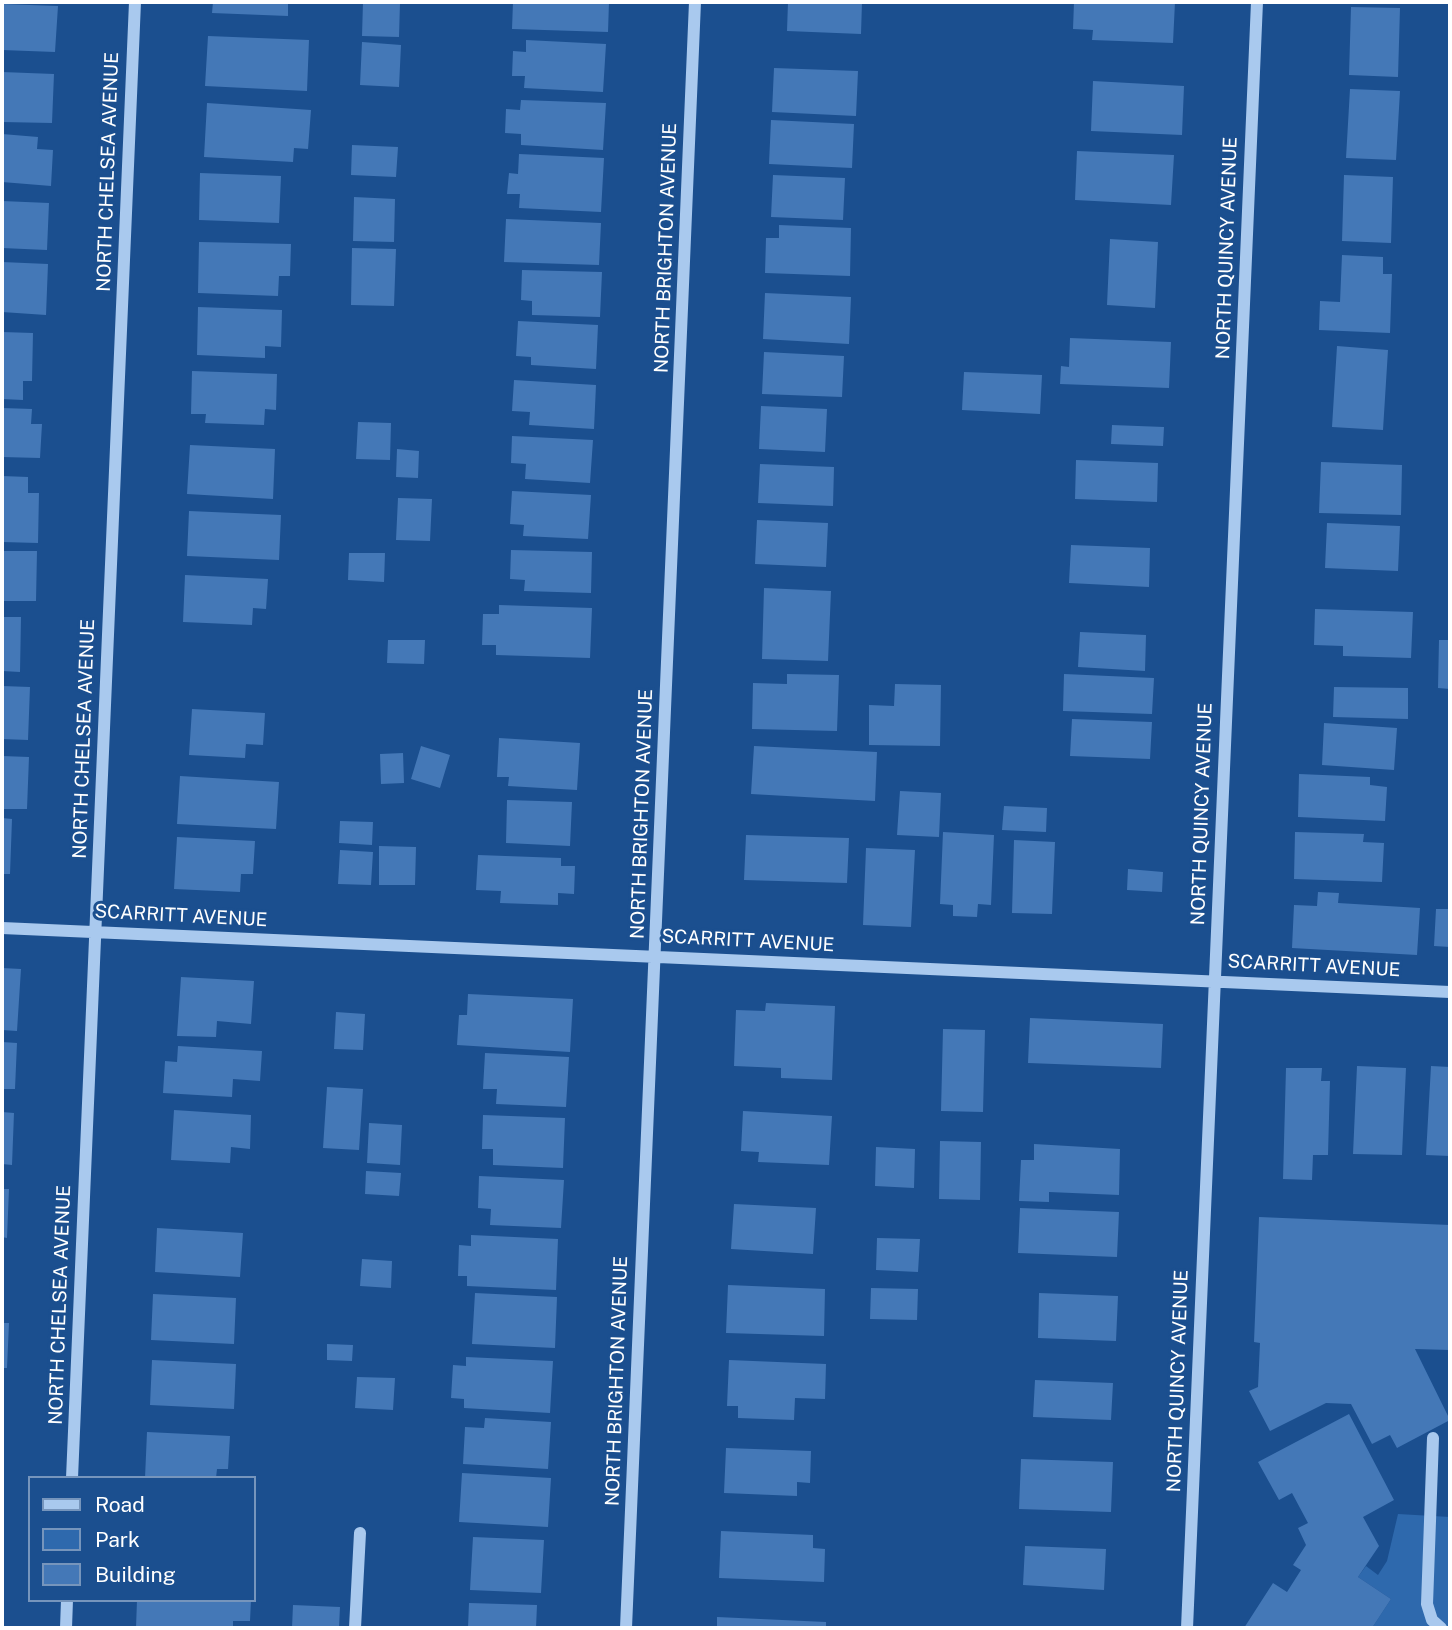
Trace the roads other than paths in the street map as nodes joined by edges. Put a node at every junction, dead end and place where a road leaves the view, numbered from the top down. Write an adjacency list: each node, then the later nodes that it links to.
1 (135, 2): 5 (street, NORTH CHELSEA AVENUE)
2 (695, 2): 6 (street, NORTH BRIGHTON AVENUE)
3 (1257, 2): 7 (street, NORTH QUINCY AVENUE)
4 (2, 928): 5 (street, SCARRITT AVENUE)
5 (95, 931): 6 (street, SCARRITT AVENUE); 10 (street, NORTH CHELSEA AVENUE)
6 (655, 956): 7 (street, SCARRITT AVENUE); 15 (street, NORTH BRIGHTON AVENUE)
7 (1215, 981): 8 (street, SCARRITT AVENUE); 16 (street, NORTH QUINCY AVENUE)
8 (1450, 992)
9 (1433, 1438): 17 (street)
10 (72, 1476)
11 (360, 1533): 14 (street)
12 (67, 1602): 13 (street)
13 (66, 1628)
14 (355, 1628)
15 (626, 1628)
16 (1187, 1628)
17 (1441, 1628)

